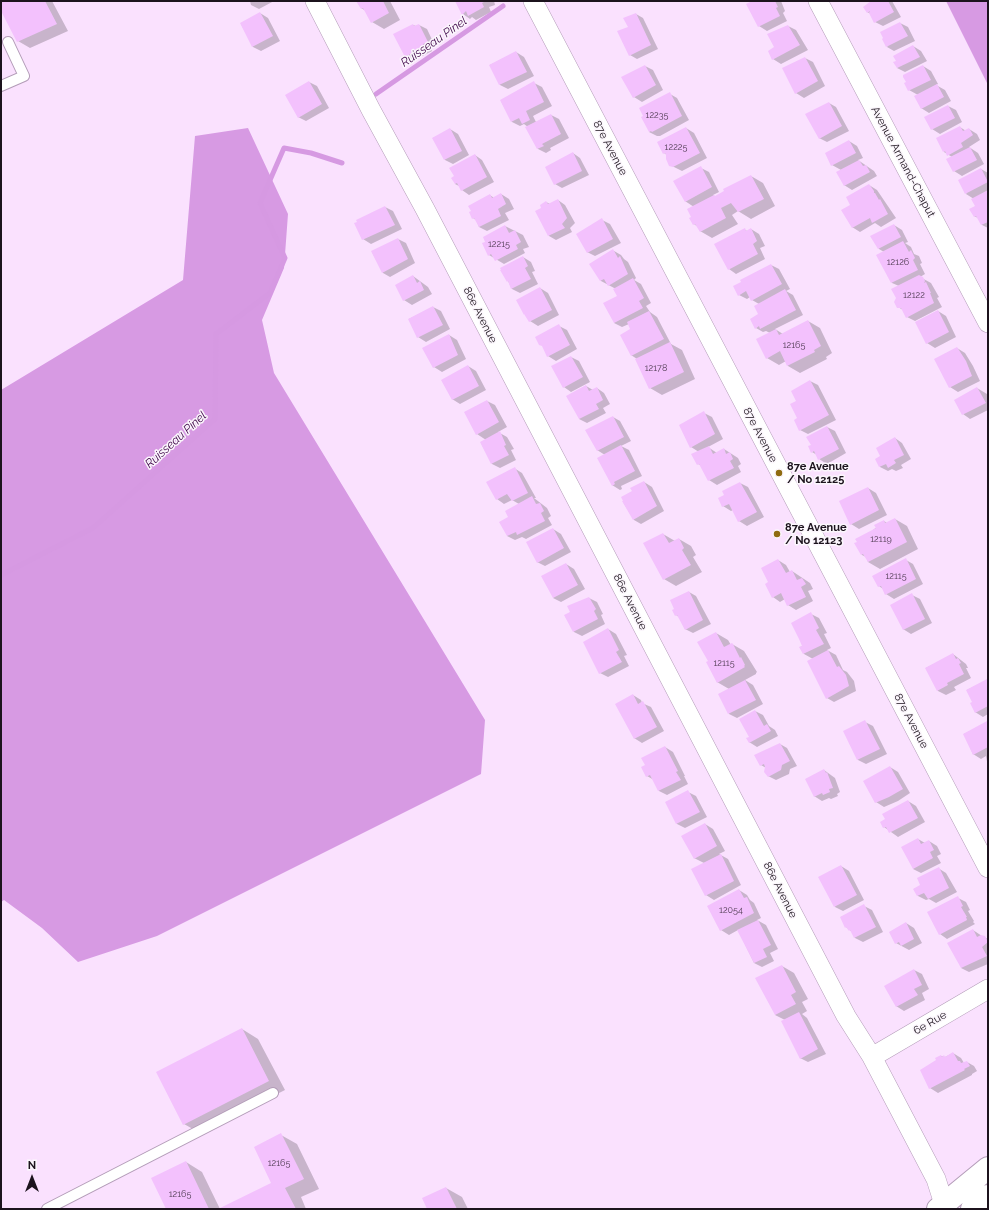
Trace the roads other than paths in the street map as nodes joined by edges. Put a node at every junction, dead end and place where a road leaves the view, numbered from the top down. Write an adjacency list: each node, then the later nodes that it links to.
1 (315, 1): 9 (street, 86e Avenue)
2 (533, 1): 7 (street, 87e Avenue)
3 (818, 1): 6 (street, Avenue Armand-Chaput)
4 (8, 42): 5 (lane)
5 (1, 86)
6 (988, 323)
7 (988, 868)
8 (988, 989): 9 (street, 6e Rue)
9 (872, 1057): 13 (street, 86e Avenue)
10 (273, 1093): 14 (lane)
11 (988, 1168): 13 (street)
12 (988, 1196): 15 (street)
13 (941, 1206)
14 (48, 1209)
15 (972, 1209)

